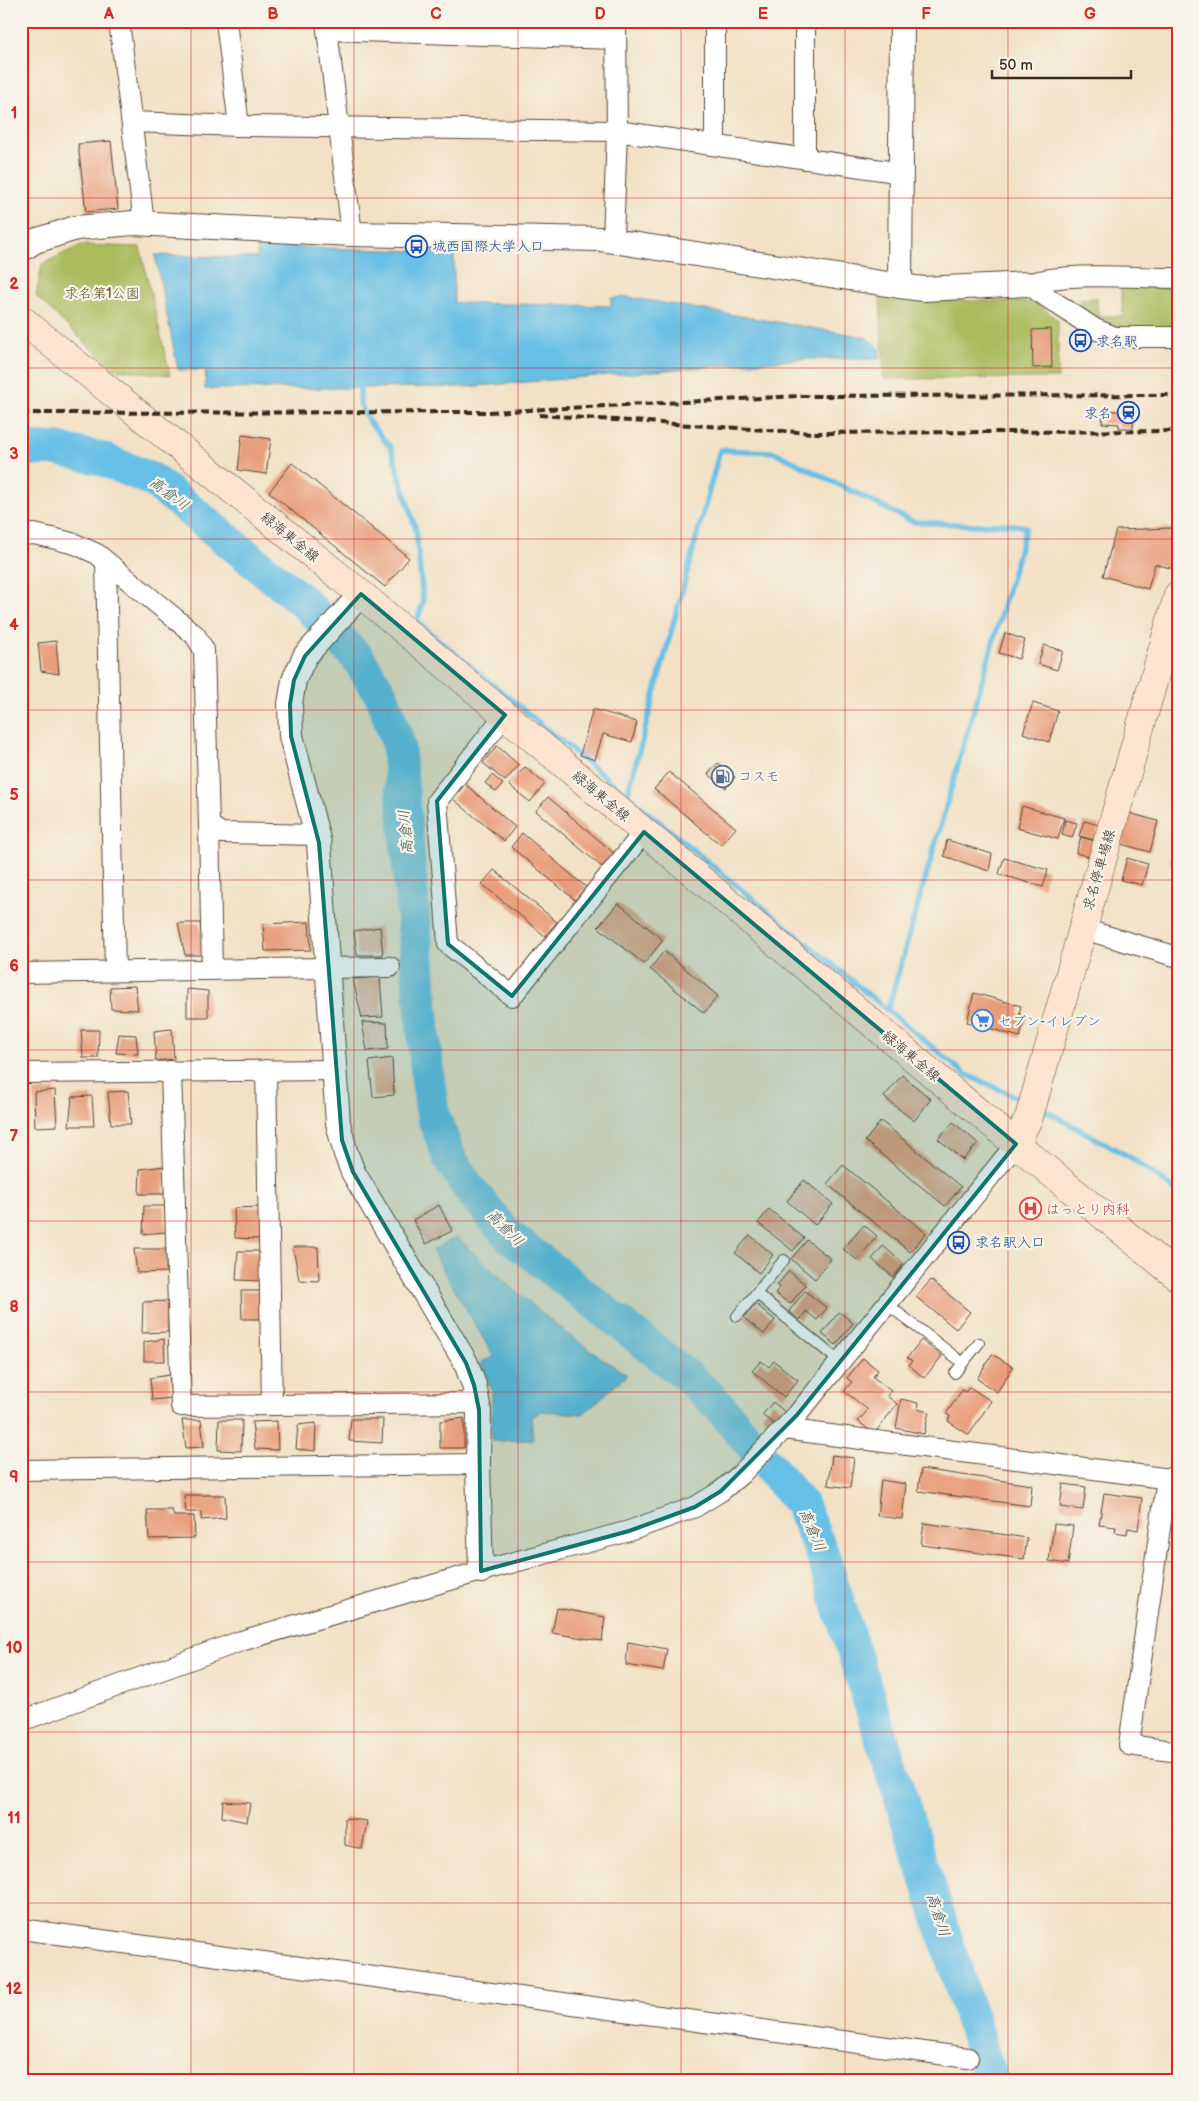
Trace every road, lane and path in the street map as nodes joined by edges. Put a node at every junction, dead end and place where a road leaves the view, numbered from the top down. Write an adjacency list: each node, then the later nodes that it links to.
1 (120, 21): 8 (street)
2 (226, 21): 9 (street)
3 (715, 21): 12 (street)
4 (806, 21): 13 (street)
5 (902, 21): 14 (street)
6 (327, 25): 7 (street); 10 (street)
7 (616, 30): 11 (street)
8 (132, 122): 9 (street); 15 (street)
9 (239, 126): 10 (street)
10 (339, 127): 11 (street); 16 (street)
11 (616, 130): 12 (street); 17 (street)
12 (715, 145): 13 (street)
13 (805, 159): 14 (street)
14 (902, 173): 21 (street)
15 (144, 223): 16 (street); 18 (street)
16 (352, 234): 17 (street)
17 (613, 240): 21 (street)
18 (21, 250)
19 (1178, 278): 20 (street)
20 (1027, 284): 21 (street); 23 (street)
21 (900, 286)
22 (21, 319): 27 (main road, 緑海東金線)
23 (1178, 337)
24 (21, 535): 25 (street)
25 (106, 562): 29 (street); 37 (street)
26 (1178, 595): 32 (main road, 求名停車場線)
27 (354, 602): 28 (main road, 緑海東金線); 31 (street)
28 (505, 715): 30 (main road, 緑海東金線); 30 (street)
29 (209, 824): 31 (street); 36 (street)
30 (644, 832): 43 (main road, 緑海東金線)
31 (317, 835): 35 (street)
32 (1083, 929): 33 (street); 43 (main road, 求名停車場線)
33 (1178, 957)
34 (390, 967): 35 (street)
35 (328, 968): 36 (street); 40 (street)
36 (212, 970): 37 (street)
37 (115, 971): 38 (street)
38 (21, 973)
39 (266, 1070): 40 (street); 41 (street); 54 (street)
40 (335, 1070): 53 (street)
41 (171, 1071): 42 (street); 54 (street)
42 (21, 1072)
43 (1016, 1144): 45 (main road, 緑海東金線); 47 (street)
44 (784, 1260): 46 (lane)
45 (1178, 1277)
46 (756, 1293): 48 (lane); 50 (lane)
47 (887, 1304): 50 (street); 51 (lane)
48 (737, 1316)
49 (979, 1343): 51 (lane)
50 (840, 1362): 55 (street)
51 (963, 1363): 52 (lane)
52 (955, 1373)
53 (477, 1403): 54 (street); 56 (street)
54 (272, 1405)
55 (784, 1430): 58 (street); 59 (street)
56 (478, 1464): 57 (street); 59 (street)
57 (21, 1470)
58 (1172, 1479): 61 (street)
59 (482, 1571): 60 (street)
60 (21, 1721)
61 (1178, 1752)
62 (21, 1929): 63 (street)
63 (968, 2058)

